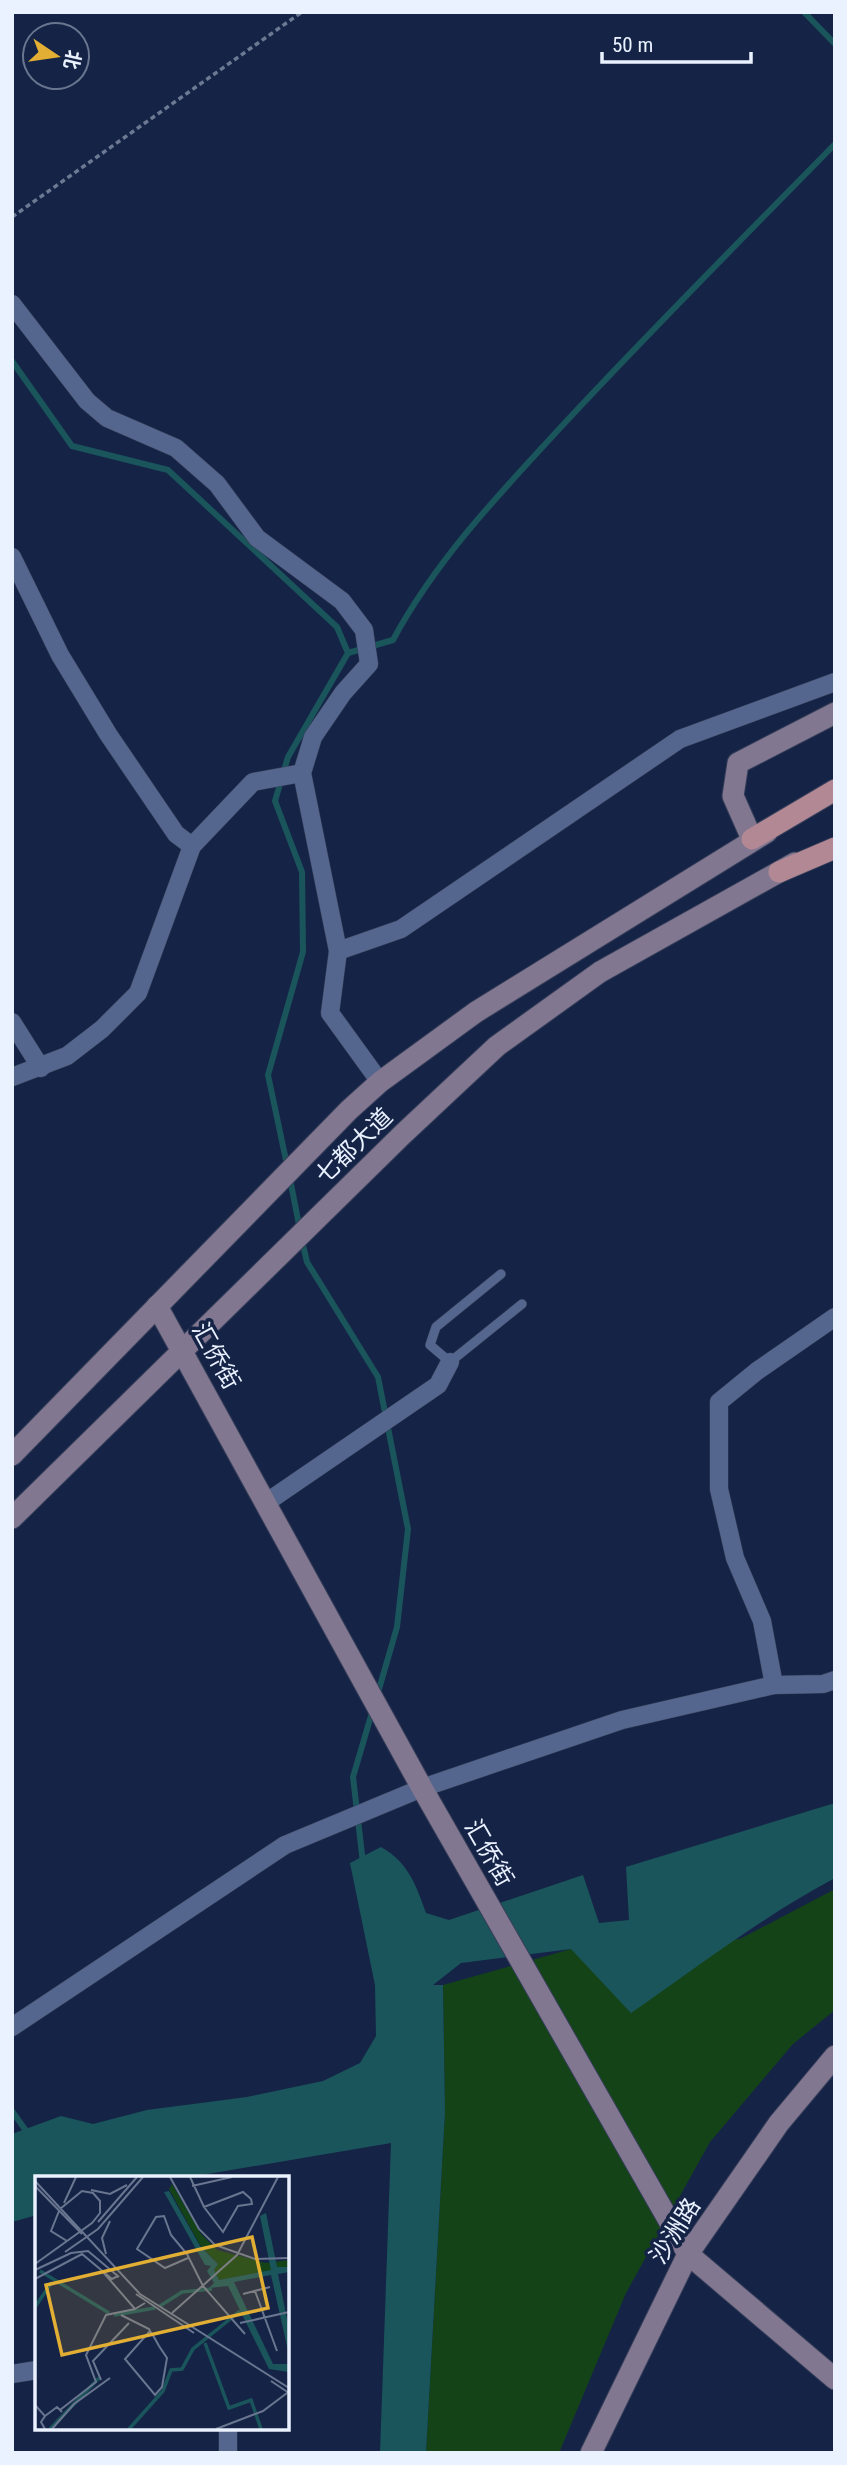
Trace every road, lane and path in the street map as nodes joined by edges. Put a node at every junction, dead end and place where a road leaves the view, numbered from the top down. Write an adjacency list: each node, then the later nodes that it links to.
1 (302, 12): 2 (path)
2 (12, 217)
3 (12, 304): 7 (street)
4 (12, 557): 12 (street)
5 (835, 682): 13 (street)
6 (835, 713): 10 (main road)
7 (296, 774): 12 (street); 13 (street)
8 (835, 790): 10 (main road)
9 (835, 798): 10 (main road, 七都大道)
10 (752, 839): 17 (main road, 七都大道)
11 (835, 845): 22 (main road, 七都大道)
12 (192, 846): 15 (street)
13 (338, 951): 17 (street)
14 (12, 1022): 15 (street)
15 (40, 1068): 16 (street)
16 (12, 1077)
17 (380, 1082): 20 (main road, 七都大道)
18 (501, 1275): 23 (lane)
19 (522, 1304): 23 (lane)
20 (157, 1306): 22 (main road, 汇侨街); 24 (main road, 七都大道)
21 (835, 1317): 28 (street)
22 (183, 1351): 25 (main road, 汇侨街); 26 (main road, 七都大道)
23 (450, 1362): 25 (street)
24 (12, 1455)
25 (267, 1502): 29 (main road, 汇侨街)
26 (12, 1518)
27 (835, 1680): 28 (street)
28 (774, 1685): 29 (street)
29 (422, 1787): 30 (street); 32 (main road, 汇侨街)
30 (12, 2027)
31 (835, 2056): 32 (main road, 沙洲路)
32 (688, 2254): 35 (main road, 汇侨街); 38 (main road, 沙洲路)
33 (35, 2370): 34 (street)
34 (12, 2374)
35 (835, 2379)
36 (228, 2430): 37 (street)
37 (228, 2453)
38 (591, 2453)

